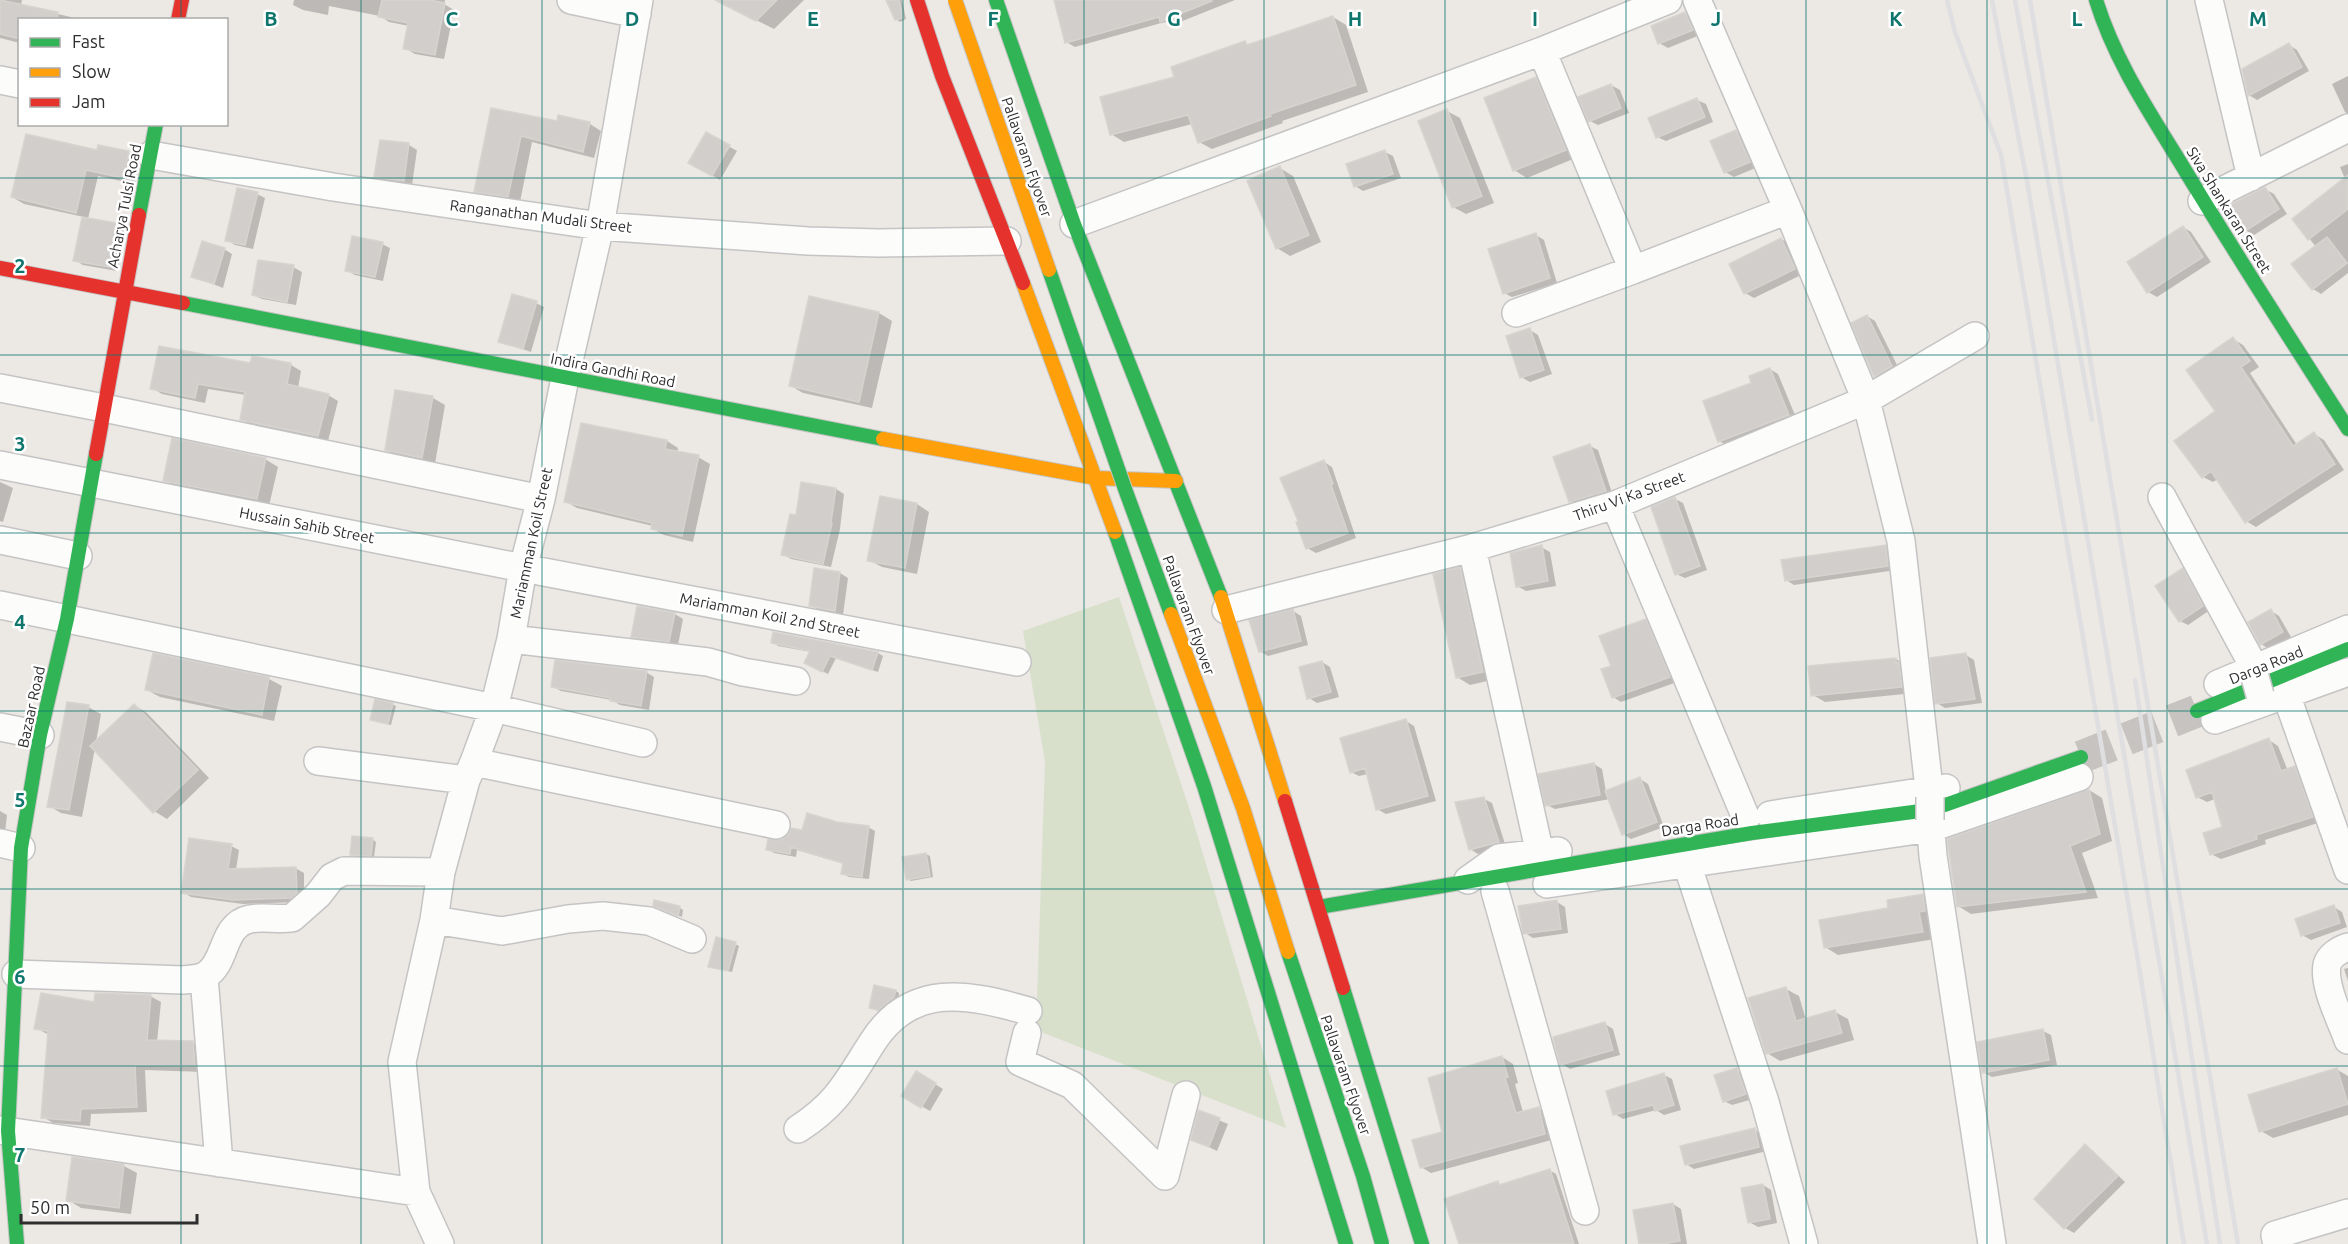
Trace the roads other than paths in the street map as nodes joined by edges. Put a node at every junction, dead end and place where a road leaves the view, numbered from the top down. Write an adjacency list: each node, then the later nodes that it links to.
1 (182, 0): 12 (street)
2 (571, 0): 10 (street)
3 (917, 0): 24 (street)
4 (955, 0): 97 (street, Pallavaram Flyover, bridge)
5 (996, 0): 22 (street)
6 (1668, 0): 11 (street)
7 (1697, 0): 21 (street)
8 (2096, 0): 20 (street, Siva Shankaran Street)
9 (2209, 0): 19 (street)
10 (638, 7): 23 (street, Mariamman Koil Street)
11 (1621, 8): 13 (street)
12 (178, 18)
13 (1542, 51): 22 (street); 26 (street)
14 (0, 80): 15 (street)
15 (18, 84)
16 (156, 126): 18 (street, Acharya Tulsi Road)
17 (2348, 128): 19 (street)
18 (151, 155): 23 (street, Ranganathan Mudali Street); 27 (street, Acharya Tulsi Road)
19 (2251, 177): 20 (street)
20 (2202, 201): 34 (street, Siva Shankaran Street)
21 (1788, 210): 26 (street); 32 (street)
22 (1074, 224): 39 (street)
23 (600, 226): 24 (street, Ranganathan Mudali Street); 30 (street, Mariamman Koil Street)
24 (1007, 241): 37 (street)
25 (0, 268): 27 (street, Indira Gandhi Road)
26 (1633, 270): 28 (street)
27 (124, 293): 30 (street, Indira Gandhi Road); 33 (street, Bazaar Road)
28 (1516, 313)
29 (1975, 336): 32 (street, Thiru Vi Ka Street)
30 (565, 378): 37 (street, Indira Gandhi Road); 42 (street, Mariamman Koil Street)
31 (0, 388): 33 (street)
32 (1866, 400): 43 (street, Thiru Vi Ka Street); 69 (street)
33 (104, 408): 38 (street, Bazaar Road); 42 (street)
34 (2348, 429)
35 (0, 465): 38 (street, Hussain Sahib Street)
36 (1137, 471): 40 (street)
37 (1096, 478): 39 (street, Indira Gandhi Road); 96 (street)
38 (90, 482): 46 (street, Bazaar Road); 47 (street, Hussain Sahib Street)
39 (1176, 482): 49 (street)
40 (1144, 493)
41 (2162, 497): 59 (street)
42 (542, 499): 47 (street, Mariamman Koil Street)
43 (1615, 505): 45 (street, Thiru Vi Ka Street); 70 (street)
44 (0, 540): 46 (street)
45 (1472, 548): 49 (street, Thiru Vi Ka Street); 73 (street)
46 (78, 556): 50 (street, Bazaar Road)
47 (523, 568): 52 (street, Mariamman Koil Street); 54 (street, Mariamman Koil 2nd Street)
48 (0, 605): 50 (street)
49 (1226, 610): 80 (street)
50 (67, 619): 60 (street); 63 (street, Bazaar Road)
51 (2348, 629): 59 (street)
52 (511, 639): 57 (street); 60 (street, Mariamman Koil Street)
53 (2348, 649): 61 (street, Darga Road)
54 (1017, 662)
55 (1204, 662): 77 (street, Pallavaram Flyover)
56 (2348, 672): 59 (street)
57 (796, 681)
58 (2218, 684): 59 (street)
59 (2263, 687): 61 (street); 75 (street)
60 (494, 708): 64 (street); 68 (street, Mariamman Koil Street)
61 (2200, 718)
62 (0, 727): 63 (street)
63 (40, 735): 72 (street, Bazaar Road)
64 (643, 743)
65 (2042, 756): 69 (street)
66 (318, 761): 68 (street)
67 (2080, 767): 69 (street); 78 (street, Darga Road)
68 (470, 771): 71 (street); 76 (street, Mariamman Koil Street)
69 (1930, 809): 70 (street); 74 (street); 100 (street)
70 (1746, 818): 73 (street)
71 (776, 825)
72 (11, 846): 84 (street, Bazaar Road)
73 (1540, 854): 78 (street)
74 (1687, 864): 79 (street); 99 (street)
75 (2348, 870)
76 (441, 872): 81 (street, Mariamman Koil Street); 85 (street)
77 (1279, 877)
78 (1468, 880): 79 (street); 80 (street, Darga Road)
79 (1495, 891): 92 (street)
80 (1319, 907): 98 (street)
81 (434, 920): 82 (street); 91 (street, Mariamman Koil Street)
82 (692, 939)
83 (2348, 947): 86 (street)
84 (16, 975): 85 (street); 89 (street, Bazaar Road)
85 (204, 977): 90 (street)
86 (2348, 1040)
87 (1186, 1095): 88 (street)
88 (798, 1129)
89 (4, 1131): 90 (street); 94 (street, Bazaar Road)
90 (219, 1163): 91 (street)
91 (416, 1192): 95 (street, Mariamman Koil Street)
92 (1585, 1211)
93 (2348, 1213): 101 (street)
94 (17, 1244)
95 (440, 1244)
96 (1346, 1244)
97 (1382, 1244)
98 (1422, 1244)
99 (1804, 1244)
100 (1992, 1244)
101 (2277, 1244)

